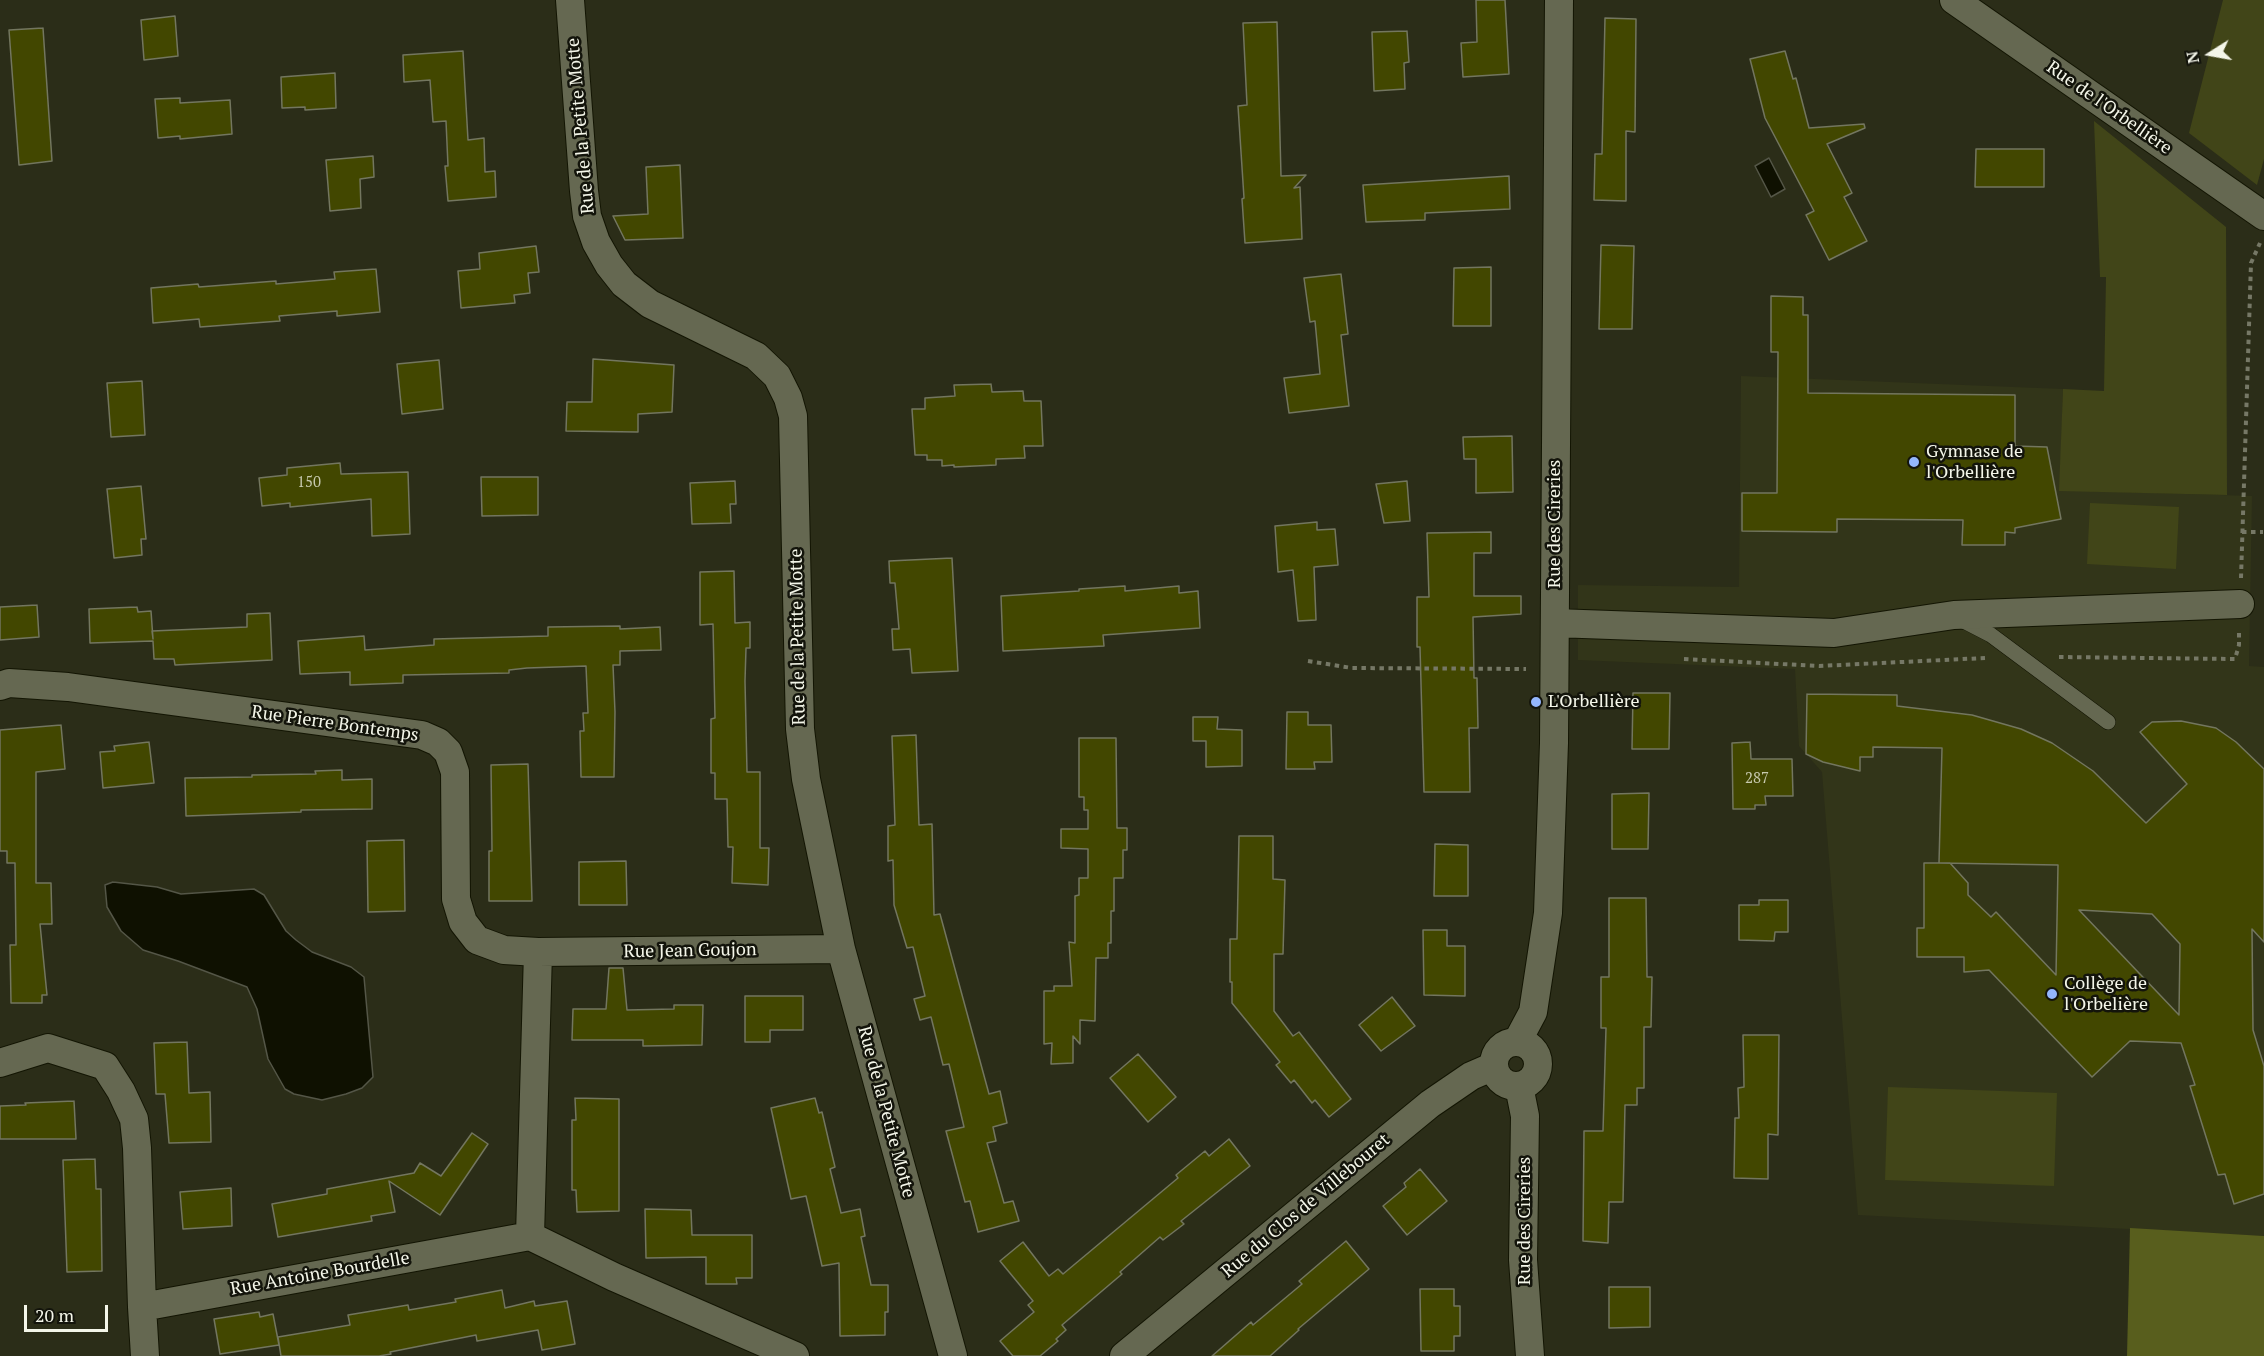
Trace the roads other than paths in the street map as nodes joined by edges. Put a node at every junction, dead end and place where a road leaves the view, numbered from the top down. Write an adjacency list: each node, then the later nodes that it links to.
1 (570, 0): 10 (street, Rue de la Petite Motte)
2 (1559, 0): 7 (street, Rue des Cireries)
3 (1954, 0): 4 (street, Rue de l'Orbellière)
4 (2264, 216)
5 (2240, 604): 6 (street)
6 (1954, 615): 7 (street); 9 (lane)
7 (1555, 623): 12 (street, Rue des Cireries)
8 (0, 686): 11 (street, Rue Pierre Bontemps)
9 (2108, 722)
10 (841, 949): 11 (street, Rue Jean Goujon); 20 (street, Rue de la Petite Motte)
11 (538, 952): 16 (street)
12 (1517, 1042): 14 (street); 15 (street)
13 (0, 1063): 17 (street)
14 (1494, 1066): 15 (street); 21 (street, Rue du Clos de Villebouret)
15 (1519, 1086): 22 (street, Rue des Cireries)
16 (530, 1236): 17 (street, Rue Antoine Bourdelle); 19 (street)
17 (142, 1307): 18 (street)
18 (146, 1356)
19 (795, 1356)
20 (953, 1356)
21 (1124, 1356)
22 (1530, 1356)

